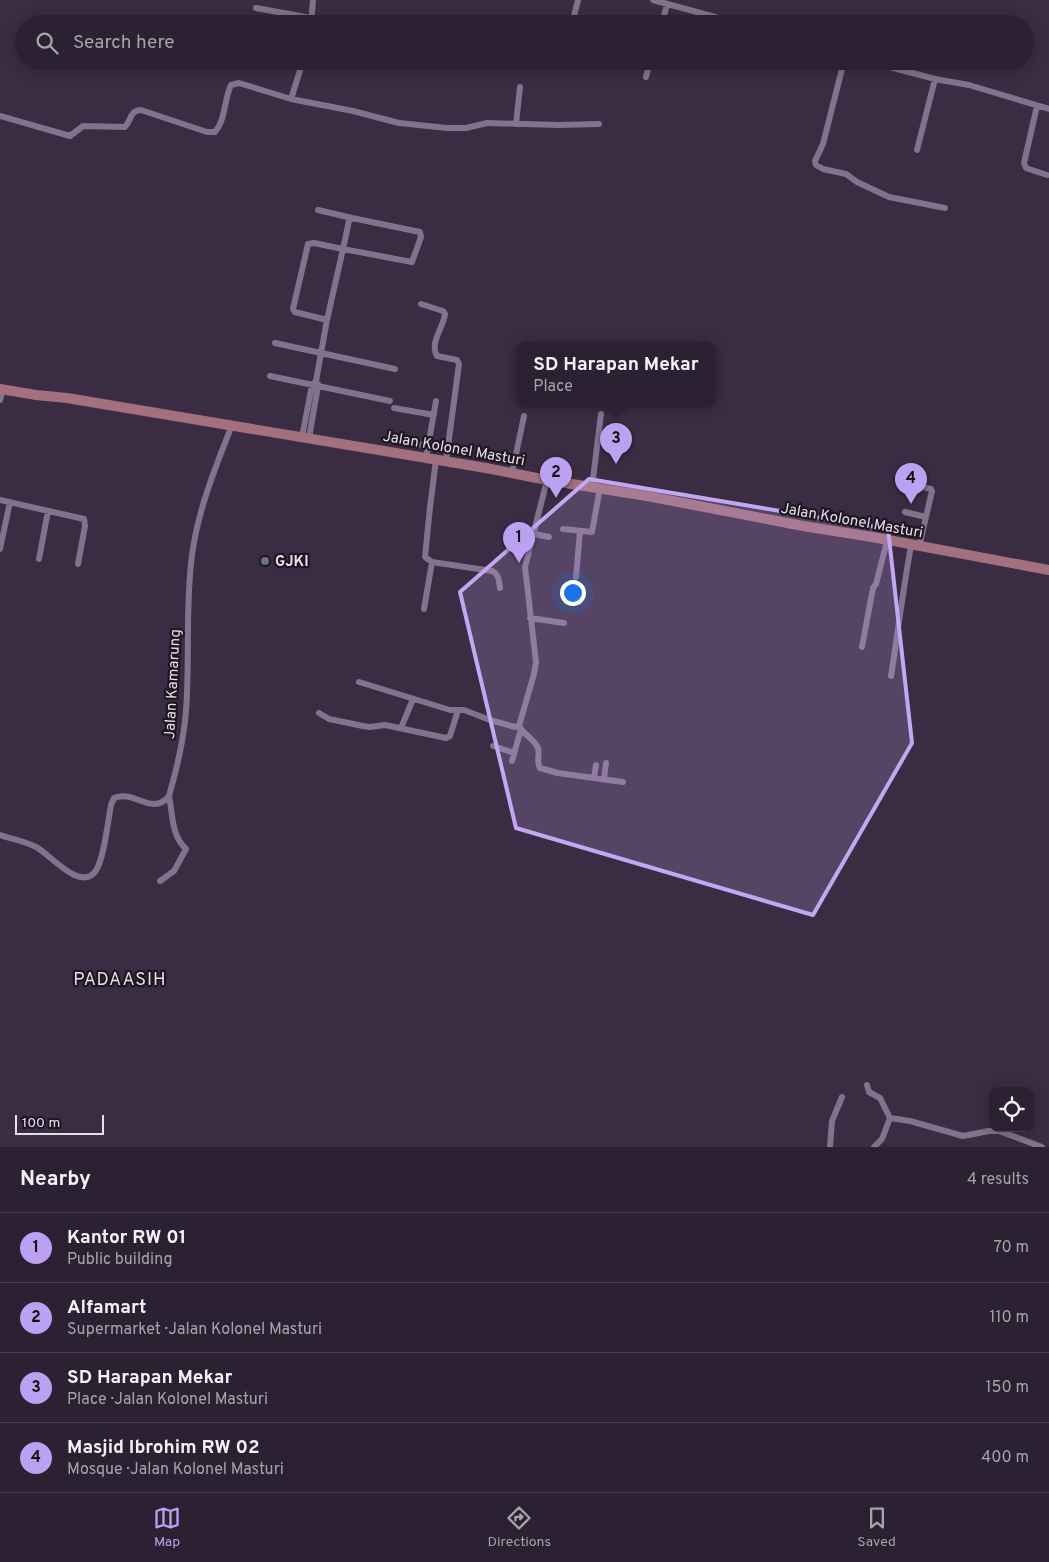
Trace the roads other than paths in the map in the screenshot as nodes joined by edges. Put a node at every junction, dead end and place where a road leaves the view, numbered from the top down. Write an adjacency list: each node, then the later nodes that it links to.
1 (313, 0): 7 (street)
2 (578, 0): 8 (street)
3 (654, 0): 4 (street)
4 (667, 4): 9 (street); 10 (street)
5 (256, 8): 6 (street)
6 (286, 15)
7 (312, 15)
8 (574, 15)
9 (664, 15)
10 (711, 15)
11 (300, 70): 18 (street)
12 (648, 70): 15 (street)
13 (842, 70): 26 (street)
14 (902, 70): 16 (street)
15 (646, 77)
16 (935, 79): 19 (street); 24 (street)
17 (520, 87): 22 (street)
18 (291, 99): 21 (street); 22 (street)
19 (1036, 106): 20 (street); 25 (street)
20 (1049, 109)
21 (0, 116)
22 (516, 124): 23 (street)
23 (599, 124)
24 (917, 150)
25 (1047, 175)
26 (945, 208)
27 (318, 210): 28 (street)
28 (352, 218): 29 (street); 29 (street)
29 (343, 249): 31 (street); 31 (street)
30 (421, 304): 48 (street)
31 (327, 320): 33 (street)
32 (275, 343): 33 (street)
33 (321, 353): 34 (street); 36 (street)
34 (395, 368)
35 (270, 376): 36 (street)
36 (316, 384): 38 (street); 45 (street)
37 (1, 393): 44 (main road, Jalan Kolonel Masturi)
38 (390, 401)
39 (436, 401): 42 (street)
40 (394, 408): 42 (street)
41 (601, 414): 52 (street)
42 (434, 416): 47 (street)
43 (524, 416): 49 (street)
44 (232, 425): 45 (main road, Jalan Kolonel Masturi); 90 (street, Jalan Kamarung)
45 (305, 437): 48 (main road, Jalan Kolonel Masturi)
46 (388, 439): 47 (street)
47 (425, 446): 48 (street)
48 (432, 459): 49 (main road, Jalan Kolonel Masturi); 66 (street)
49 (512, 473): 50 (main road, Jalan Kolonel Masturi)
50 (547, 480): 52 (main road, Jalan Kolonel Masturi); 60 (street)
51 (922, 487): 57 (street)
52 (596, 488): 59 (street); 62 (main road, Jalan Kolonel Masturi)
53 (0, 500): 54 (street)
54 (10, 502): 55 (street); 64 (street)
55 (48, 511): 65 (street); 67 (street)
56 (905, 512): 57 (street)
57 (926, 517): 63 (street)
58 (563, 529): 59 (street)
59 (580, 531): 69 (street)
60 (534, 534): 61 (street); 72 (street)
61 (549, 537)
62 (886, 541): 63 (main road, Jalan Kolonel Masturi); 74 (street)
63 (915, 546): 68 (main road, Jalan Kolonel Masturi); 75 (street)
64 (0, 549)
65 (39, 558)
66 (432, 562): 70 (street); 71 (street)
67 (78, 564)
68 (1049, 570)
69 (576, 577)
70 (500, 588)
71 (424, 609)
72 (530, 618): 73 (street); 80 (street)
73 (564, 624)
74 (862, 647)
75 (891, 676)
76 (359, 682): 77 (street)
77 (413, 699): 78 (street); 81 (street)
78 (458, 710): 80 (street); 81 (street)
79 (320, 713): 81 (street)
80 (520, 727): 83 (street); 87 (street)
81 (401, 728)
82 (493, 746): 83 (street)
83 (514, 753): 84 (street)
84 (512, 761)
85 (606, 763): 88 (street)
86 (596, 765): 87 (street)
87 (594, 778): 88 (street)
88 (604, 779): 89 (street)
89 (623, 782)
90 (169, 796): 91 (street); 92 (street)
91 (0, 835)
92 (160, 881)
93 (867, 1085): 95 (street)
94 (842, 1097): 96 (street)
95 (890, 1118): 97 (street); 98 (street)
96 (830, 1147)
97 (874, 1147)
98 (1042, 1147)

